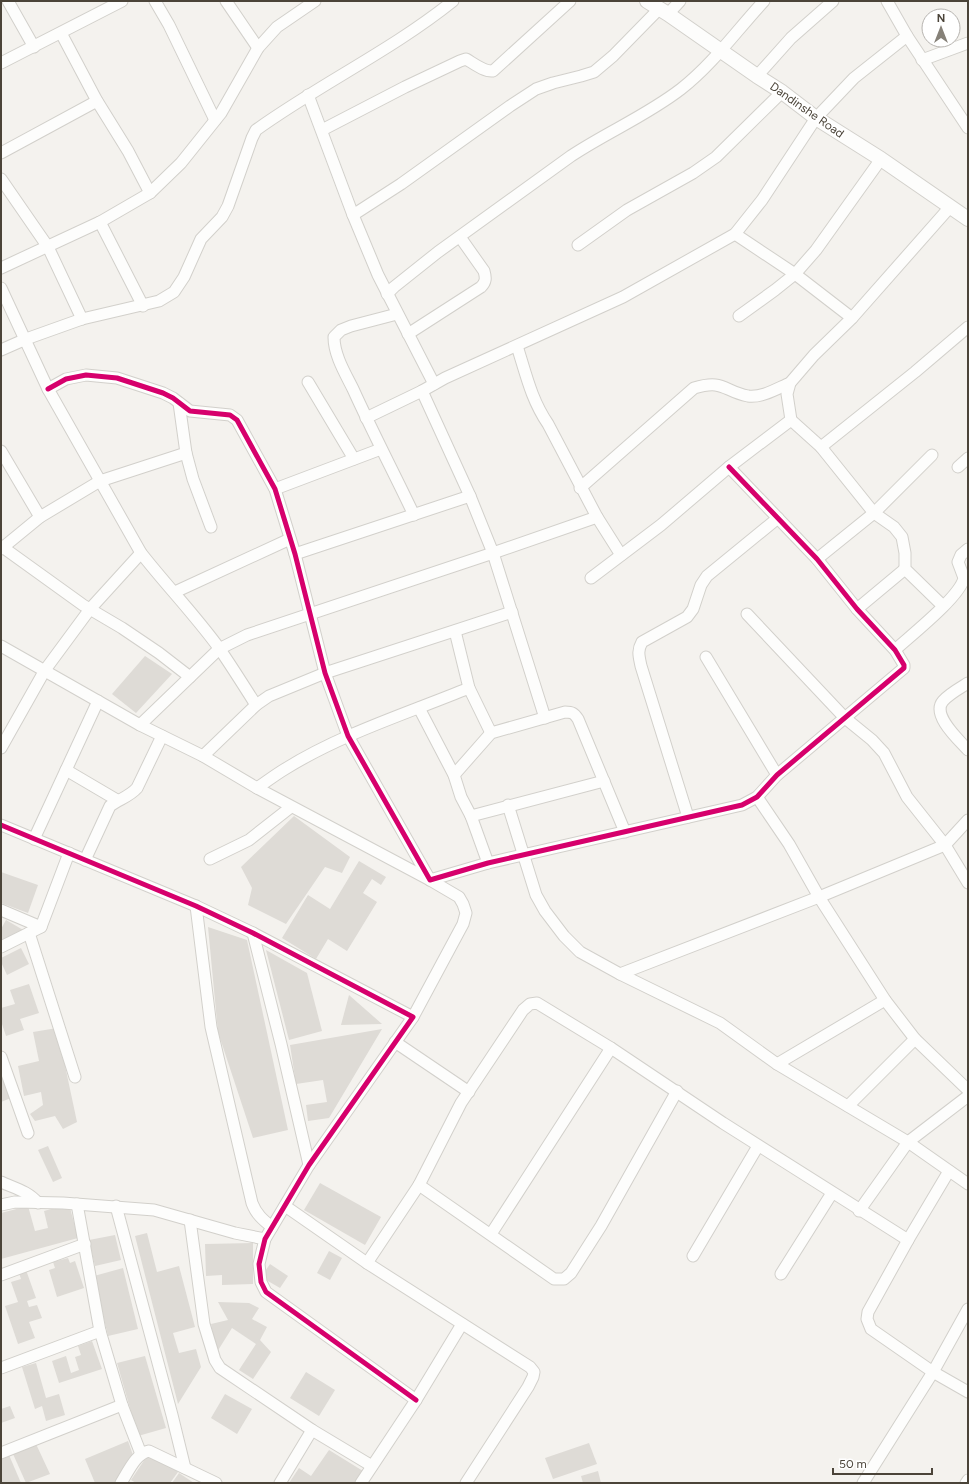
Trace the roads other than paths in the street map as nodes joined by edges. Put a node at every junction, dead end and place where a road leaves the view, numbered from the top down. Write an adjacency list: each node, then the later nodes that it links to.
1 (8, 1): 17 (street)
2 (122, 1): 14 (street)
3 (154, 1): 27 (street)
4 (226, 1): 18 (street)
5 (315, 1): 18 (street)
6 (453, 1): 24 (street)
7 (570, 1): 29 (street)
8 (647, 1): 13 (street, Dandinshe Road)
9 (680, 1): 13 (street)
10 (764, 1): 19 (street)
11 (833, 1): 22 (street)
12 (887, 1): 15 (street)
13 (664, 12): 19 (street, Dandinshe Road); 35 (street)
14 (61, 34): 17 (street); 25 (street)
15 (907, 36): 20 (street); 26 (street)
16 (968, 43): 20 (street)
17 (34, 47): 21 (street)
18 (258, 48): 27 (street)
19 (721, 51): 22 (street, Dandinshe Road); 39 (street)
20 (922, 60): 28 (street)
21 (1, 63)
22 (757, 76): 23 (street, Dandinshe Road)
23 (782, 92): 26 (street, Dandinshe Road); 40 (street)
24 (308, 95): 29 (street); 46 (street)
25 (97, 101): 30 (street); 33 (street)
26 (816, 118): 31 (street, Dandinshe Road); 38 (street)
27 (216, 120): 33 (street)
28 (968, 126)
29 (322, 130): 35 (street)
30 (1, 153)
31 (880, 159): 34 (street, Dandinshe Road); 43 (street)
32 (1, 179): 41 (street)
33 (150, 193): 37 (street)
34 (950, 207): 36 (street, Dandinshe Road); 49 (street)
35 (353, 215): 45 (street)
36 (968, 219)
37 (100, 222): 41 (street); 46 (street)
38 (735, 234): 43 (street); 54 (street)
39 (460, 237): 45 (street); 52 (street)
40 (578, 245)
41 (48, 247): 42 (street); 50 (street)
42 (1, 268)
43 (795, 274): 48 (street); 49 (street)
44 (1, 288): 53 (street)
45 (387, 294): 47 (street)
46 (143, 306): 50 (street)
47 (397, 314): 52 (street); 62 (street)
48 (739, 316)
49 (852, 318): 57 (street)
50 (82, 319): 53 (street)
51 (968, 328): 64 (street)
52 (408, 334): 58 (street)
53 (26, 339): 55 (street); 59 (street)
54 (517, 346): 58 (street); 74 (street)
55 (1, 350)
56 (308, 382): 70 (street)
57 (790, 383): 63 (street); 74 (street)
58 (434, 384): 60 (street)
59 (48, 389): 61 (street); 73 (street)
60 (422, 391): 62 (street); 76 (street)
61 (179, 403): 67 (street); 75 (street)
62 (366, 418): 65 (street)
63 (790, 420): 64 (street); 71 (street)
64 (821, 447): 77 (street)
65 (381, 449): 70 (street); 78 (street)
66 (1, 451): 79 (street)
67 (186, 453): 73 (street); 82 (street)
68 (932, 455): 77 (street)
69 (968, 458): 72 (street)
70 (354, 459): 75 (street)
71 (729, 467): 81 (street); 89 (street)
72 (958, 467)
73 (100, 481): 79 (street); 86 (street)
74 (580, 488): 80 (street)
75 (275, 489): 83 (street)
76 (470, 496): 78 (street); 87 (street)
77 (874, 513): 90 (street); 91 (street)
78 (414, 515): 88 (street)
79 (40, 517): 84 (street)
80 (597, 518): 87 (street); 89 (street)
81 (778, 518): 90 (street); 133 (street)
82 (211, 527)
83 (290, 538): 88 (street); 93 (street)
84 (2, 547): 95 (street)
85 (968, 549): 94 (street)
86 (141, 553): 93 (street); 95 (street)
87 (493, 553): 97 (street); 98 (street)
88 (295, 554): 98 (street)
89 (621, 554): 92 (street)
90 (817, 559): 96 (street)
91 (905, 569): 94 (street); 96 (street)
92 (590, 578)
93 (175, 592): 102 (street)
94 (943, 606): 103 (street)
95 (90, 609): 105 (street); 107 (street)
96 (857, 609): 103 (street)
97 (512, 612): 100 (street); 113 (street)
98 (310, 614): 102 (street); 106 (street)
99 (747, 614): 114 (street)
100 (455, 631): 106 (street); 109 (street)
101 (1, 646): 105 (street)
102 (219, 649): 107 (street); 111 (street)
103 (895, 650): 114 (street)
104 (706, 657): 125 (street)
105 (45, 670): 110 (street); 116 (street)
106 (325, 673): 111 (street); 119 (street)
107 (190, 677): 115 (street)
108 (968, 683): 121 (street)
109 (469, 688): 112 (street); 117 (street)
110 (98, 701): 115 (street); 123 (street)
111 (256, 705): 122 (street)
112 (419, 708): 119 (street); 124 (street)
113 (545, 718): 117 (street); 126 (street)
114 (845, 718): 125 (street); 138 (street)
115 (140, 725): 118 (street)
116 (4, 733): 120 (street)
117 (491, 733): 124 (street)
118 (162, 736): 122 (street); 129 (street)
119 (348, 736): 127 (street); 144 (street)
120 (1, 748)
121 (968, 750)
122 (202, 756): 127 (street)
123 (66, 770): 129 (street); 137 (street)
124 (454, 776): 132 (street)
125 (777, 776): 128 (street)
126 (604, 781): 130 (street); 136 (street)
127 (257, 788): 131 (street)
128 (757, 797): 133 (street); 146 (street)
129 (117, 800): 142 (street)
130 (508, 805): 132 (street); 140 (street)
131 (291, 807): 141 (street); 144 (street)
132 (471, 816): 143 (street)
133 (688, 817): 136 (street)
134 (968, 820): 138 (street)
135 (1, 825): 137 (street)
136 (625, 832): 140 (street)
137 (34, 839): 139 (street)
138 (945, 845): 145 (street); 146 (street)
139 (69, 853): 142 (street); 149 (street)
140 (524, 855): 143 (street); 153 (street)
141 (210, 859)
142 (85, 860): 147 (street)
143 (488, 863): 144 (street)
144 (430, 880): 155 (street)
145 (968, 883)
146 (819, 897): 153 (street); 154 (street)
147 (196, 906): 151 (street); 183 (street)
148 (1, 910): 149 (street)
149 (41, 927): 150 (street)
150 (29, 933): 152 (street); 161 (street)
151 (253, 933): 155 (street); 170 (street)
152 (1, 947)
153 (620, 974): 160 (street)
154 (885, 1000): 156 (street); 160 (street)
155 (413, 1017): 157 (street)
156 (915, 1039): 162 (street); 166 (street)
157 (395, 1042): 164 (street); 170 (street)
158 (611, 1048): 163 (street); 164 (street); 184 (street)
159 (1, 1058): 167 (street)
160 (777, 1064): 166 (street)
161 (75, 1077)
162 (968, 1090)
163 (677, 1091): 169 (street); 184 (street)
164 (469, 1092): 174 (street)
165 (968, 1096): 168 (street)
166 (848, 1106): 168 (street)
167 (28, 1133)
168 (908, 1142): 171 (street); 181 (street)
169 (758, 1146): 175 (street); 188 (street)
170 (309, 1165): 180 (street)
171 (949, 1170): 173 (street); 186 (street)
172 (1, 1182): 176 (street)
173 (968, 1184)
174 (419, 1185): 184 (street); 189 (street)
175 (832, 1193): 181 (street); 190 (street)
176 (38, 1202): 177 (street); 178 (street)
177 (77, 1204): 179 (street); 187 (street)
178 (1, 1205)
179 (116, 1206): 182 (street); 204 (street)
180 (285, 1206): 183 (street); 189 (street)
181 (859, 1211): 186 (street)
182 (190, 1220): 185 (street); 200 (street)
183 (272, 1227): 185 (street)
184 (491, 1234)
185 (265, 1239): 198 (street)
186 (908, 1240): 196 (street)
187 (85, 1244): 191 (street); 194 (street)
188 (693, 1256)
189 (367, 1264): 193 (street)
190 (781, 1274)
191 (1, 1275)
192 (968, 1309): 196 (street)
193 (462, 1324): 198 (street); 210 (street)
194 (100, 1331): 195 (street); 199 (street)
195 (1, 1368)
196 (933, 1372): 197 (street); 211 (street)
197 (968, 1392)
198 (416, 1400): 203 (street)
199 (122, 1405): 201 (street); 202 (street)
200 (312, 1430): 203 (street); 209 (street)
201 (1, 1453)
202 (141, 1454): 204 (street); 207 (street)
203 (372, 1466): 206 (street)
204 (185, 1468): 208 (street)
205 (968, 1480): 212 (street)
206 (363, 1482)
207 (121, 1483)
208 (214, 1483)
209 (280, 1483)
210 (466, 1483)
211 (863, 1483)
212 (966, 1483)

